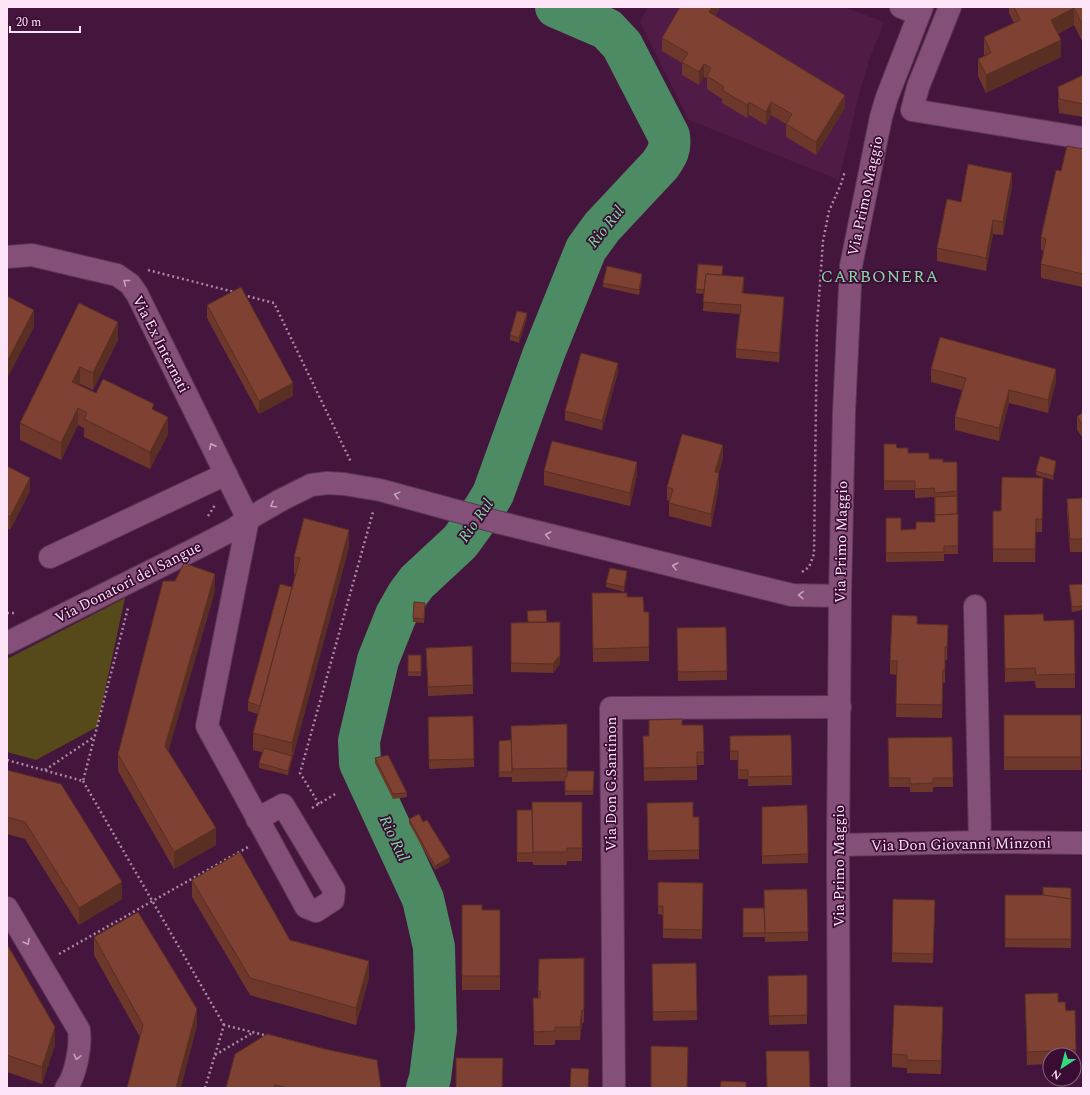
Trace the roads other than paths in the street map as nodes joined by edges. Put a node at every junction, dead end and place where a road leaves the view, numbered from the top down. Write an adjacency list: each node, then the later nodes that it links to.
1 (950, 7): 3 (street)
2 (914, 9): 8 (street, Via Primo Maggio)
3 (1083, 138)
4 (7, 257): 5 (street, Via Ex Internati, one-way to 4)
5 (226, 474): 6 (street, Via Ex Internati); 7 (street)
6 (248, 519): 8 (street, Via Donatori del Sangue, one-way to 6); 10 (street, Via Donatori del Sangue); 12 (street)
7 (50, 557)
8 (840, 596): 11 (street, Via Primo Maggio)
9 (976, 606): 13 (street)
10 (7, 643)
11 (840, 707): 15 (street, Via Primo Maggio); 18 (street, Via Don G.Santinon)
12 (262, 828): 12 (street)
13 (980, 842): 14 (street, Via Don Giovanni Minzoni); 15 (street, Via Don Giovanni Minzoni)
14 (1083, 843)
15 (839, 845): 19 (street, Via Primo Maggio)
16 (7, 908): 17 (street, one-way to 17)
17 (66, 1088)
18 (614, 1088)
19 (839, 1088)

